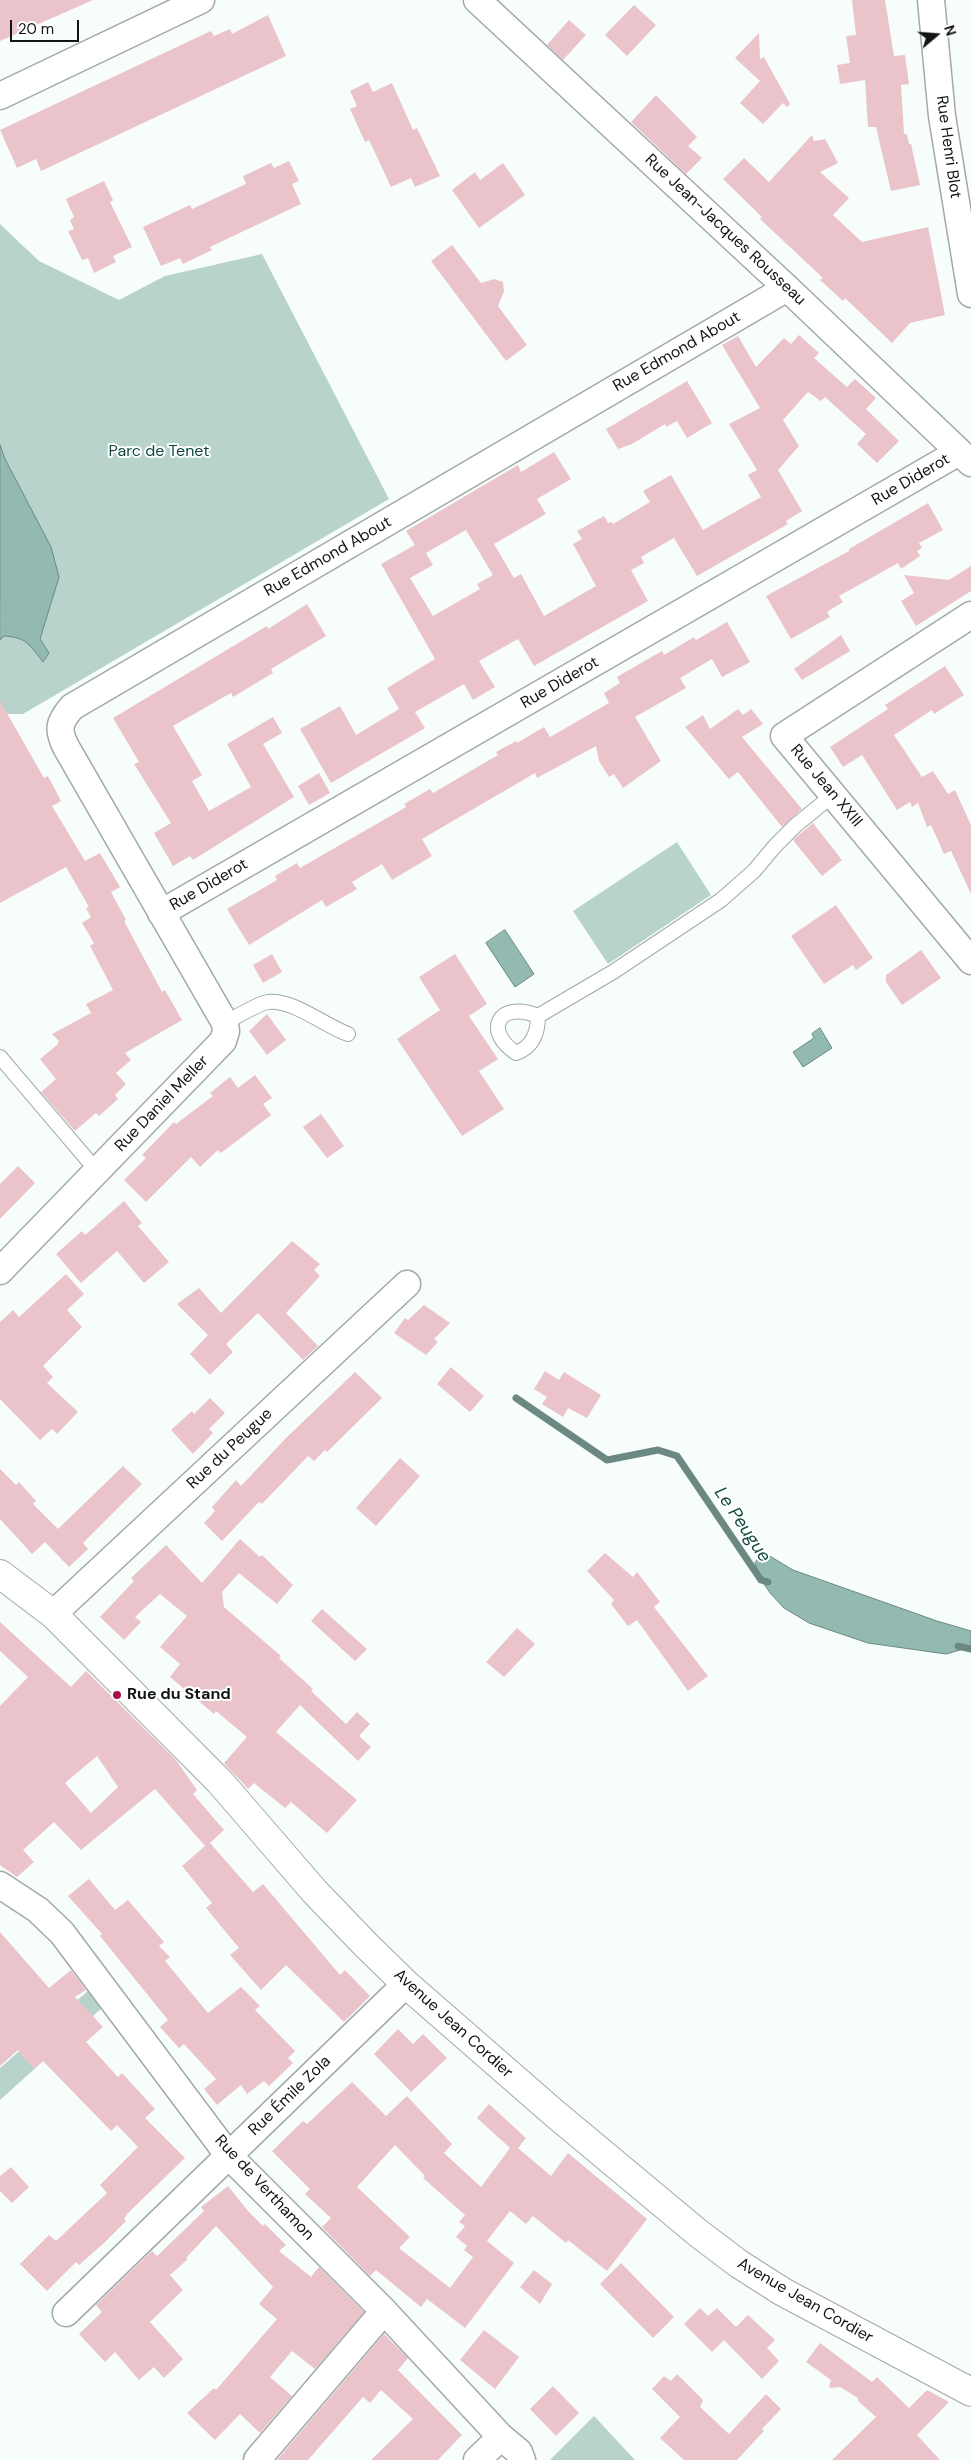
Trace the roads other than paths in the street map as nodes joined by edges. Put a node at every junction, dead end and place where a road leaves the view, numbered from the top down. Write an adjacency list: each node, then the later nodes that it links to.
1 (201, 0): 4 (street)
2 (477, 0): 5 (street, Rue Jean-Jacques Rousseau)
3 (931, 0): 6 (street, Rue Henri Blot)
4 (0, 96)
5 (788, 288): 7 (street, Rue Jean-Jacques Rousseau); 10 (street, Rue Edmond About)
6 (971, 294)
7 (965, 458): 10 (street, Rue Diderot)
8 (971, 615): 9 (street, Rue Jean XXIII)
9 (833, 795): 11 (street, Rue Jean XXIII); 12 (lane)
10 (161, 913): 13 (street)
11 (971, 961)
12 (538, 1016)
13 (225, 1023): 14 (lane); 16 (street, Rue Daniel Meller)
14 (348, 1034)
15 (0, 1057): 16 (lane)
16 (97, 1171): 17 (street, Rue Daniel Meller)
17 (0, 1271)
18 (407, 1284): 20 (street, Rue du Peugue)
19 (4, 1584): 20 (street, Avenue Jean Cordier)
20 (54, 1614): 22 (street, Avenue Jean Cordier)
21 (0, 1885): 23 (street, Rue de Verthamon)
22 (406, 1984): 23 (street, Rue Émile Zola); 26 (street, Avenue Jean Cordier)
23 (229, 2156): 24 (street, Rue de Verthamon); 25 (street, Rue Émile Zola)
24 (384, 2312): 27 (street, Rue de Verthamon); 28 (street)
25 (66, 2313)
26 (971, 2392)
27 (502, 2437): 29 (street); 30 (street, Rue de Verthamon)
28 (257, 2460)
29 (477, 2460)
30 (522, 2460)

